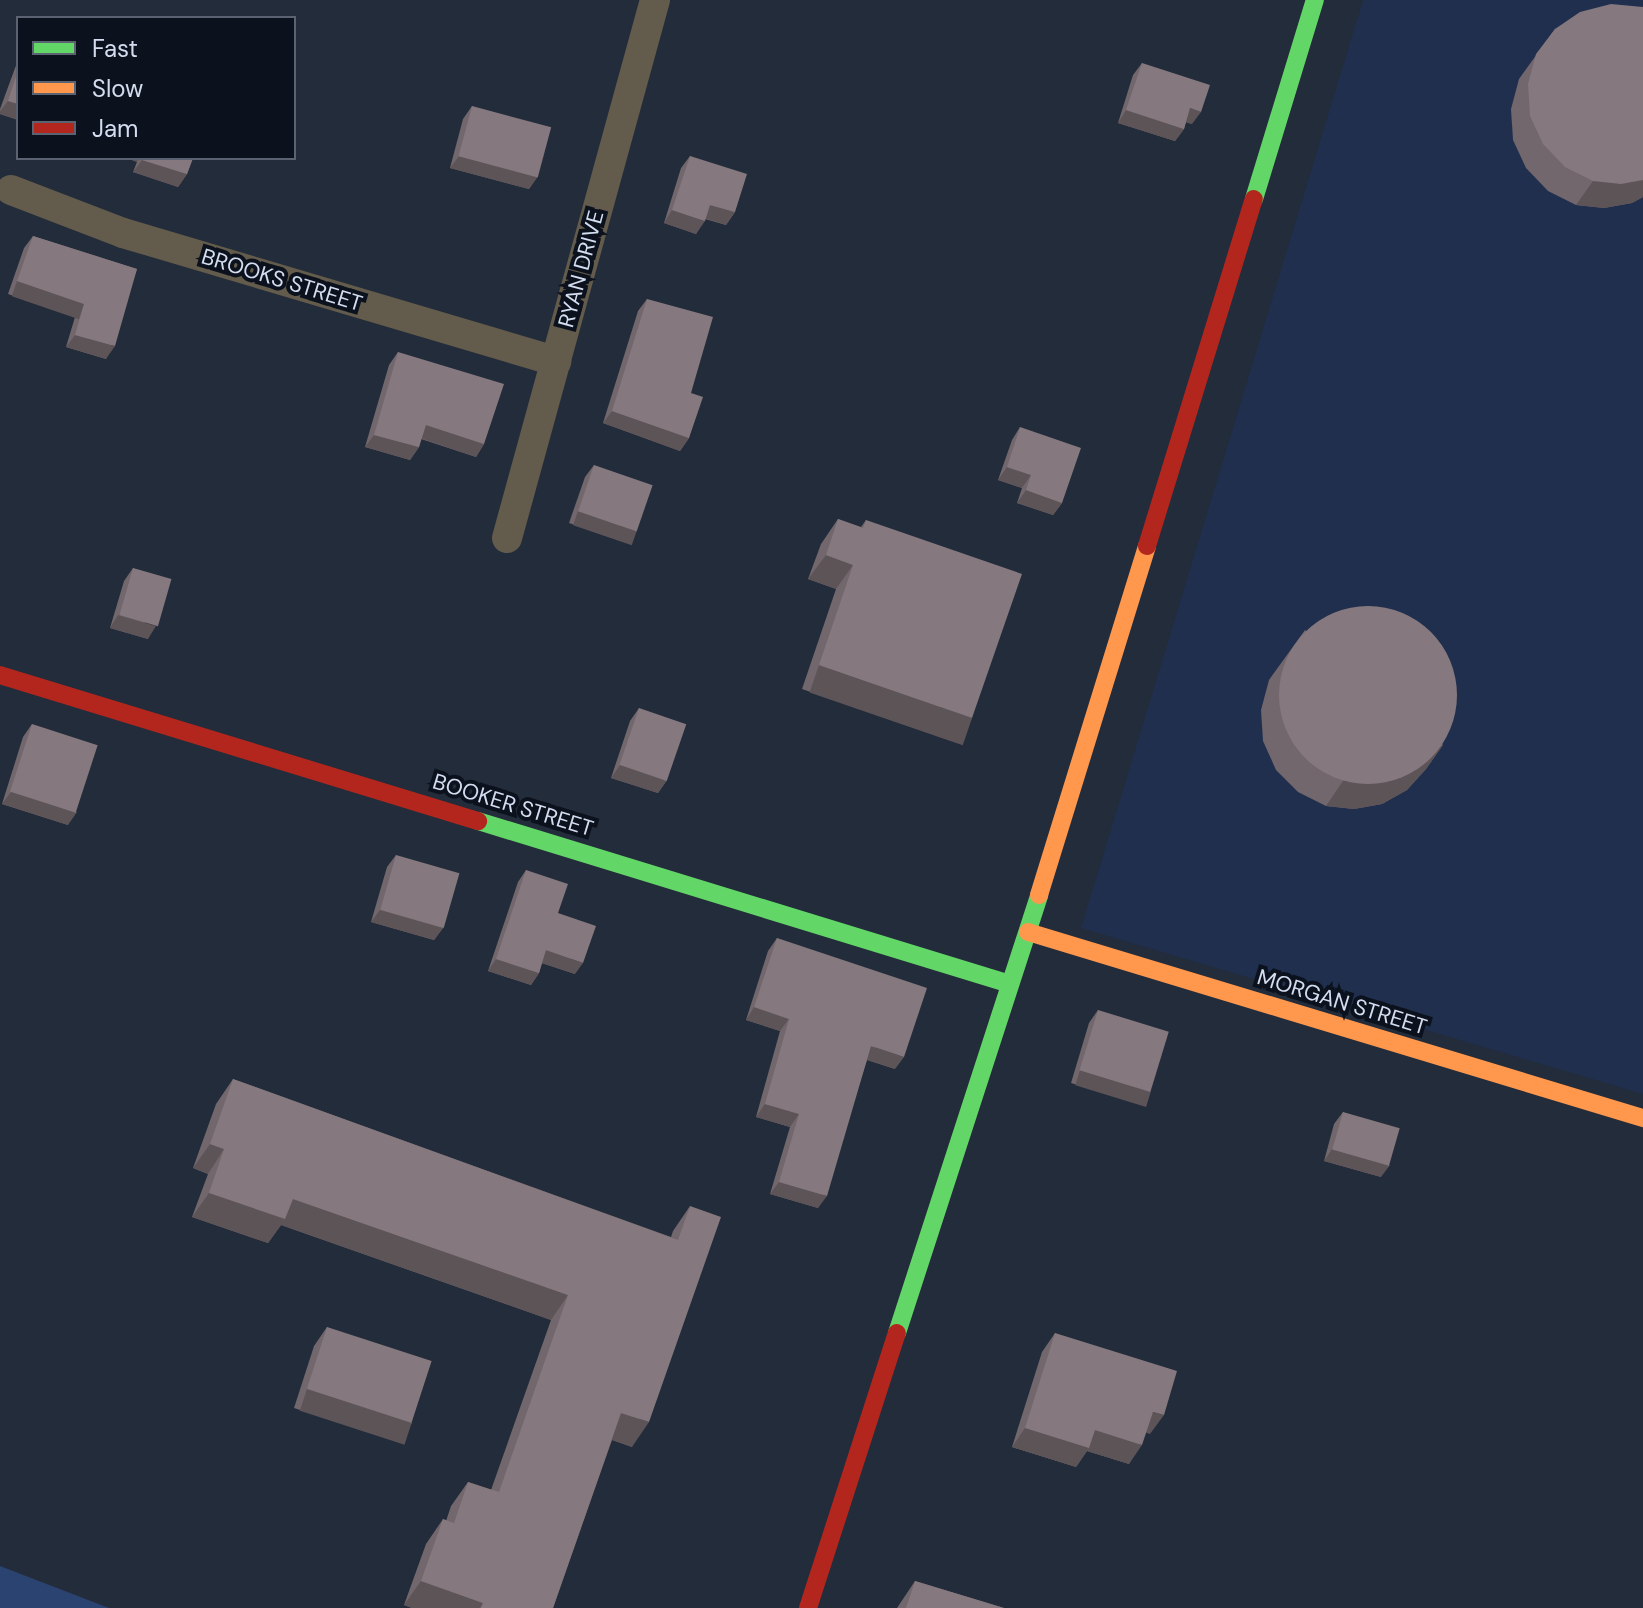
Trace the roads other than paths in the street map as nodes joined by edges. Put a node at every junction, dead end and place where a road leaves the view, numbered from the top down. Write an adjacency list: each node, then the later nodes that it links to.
1 (655, 0): 4 (street, RYAN DRIVE)
2 (1313, 1): 7 (street)
3 (11, 190): 4 (street, BROOKS STREET)
4 (556, 361): 5 (street, RYAN DRIVE)
5 (507, 538)
6 (0, 675): 8 (street, BOOKER STREET)
7 (1028, 932): 8 (street); 9 (street, MORGAN STREET)
8 (1010, 984): 10 (street)
9 (1643, 1118)
10 (808, 1608)

